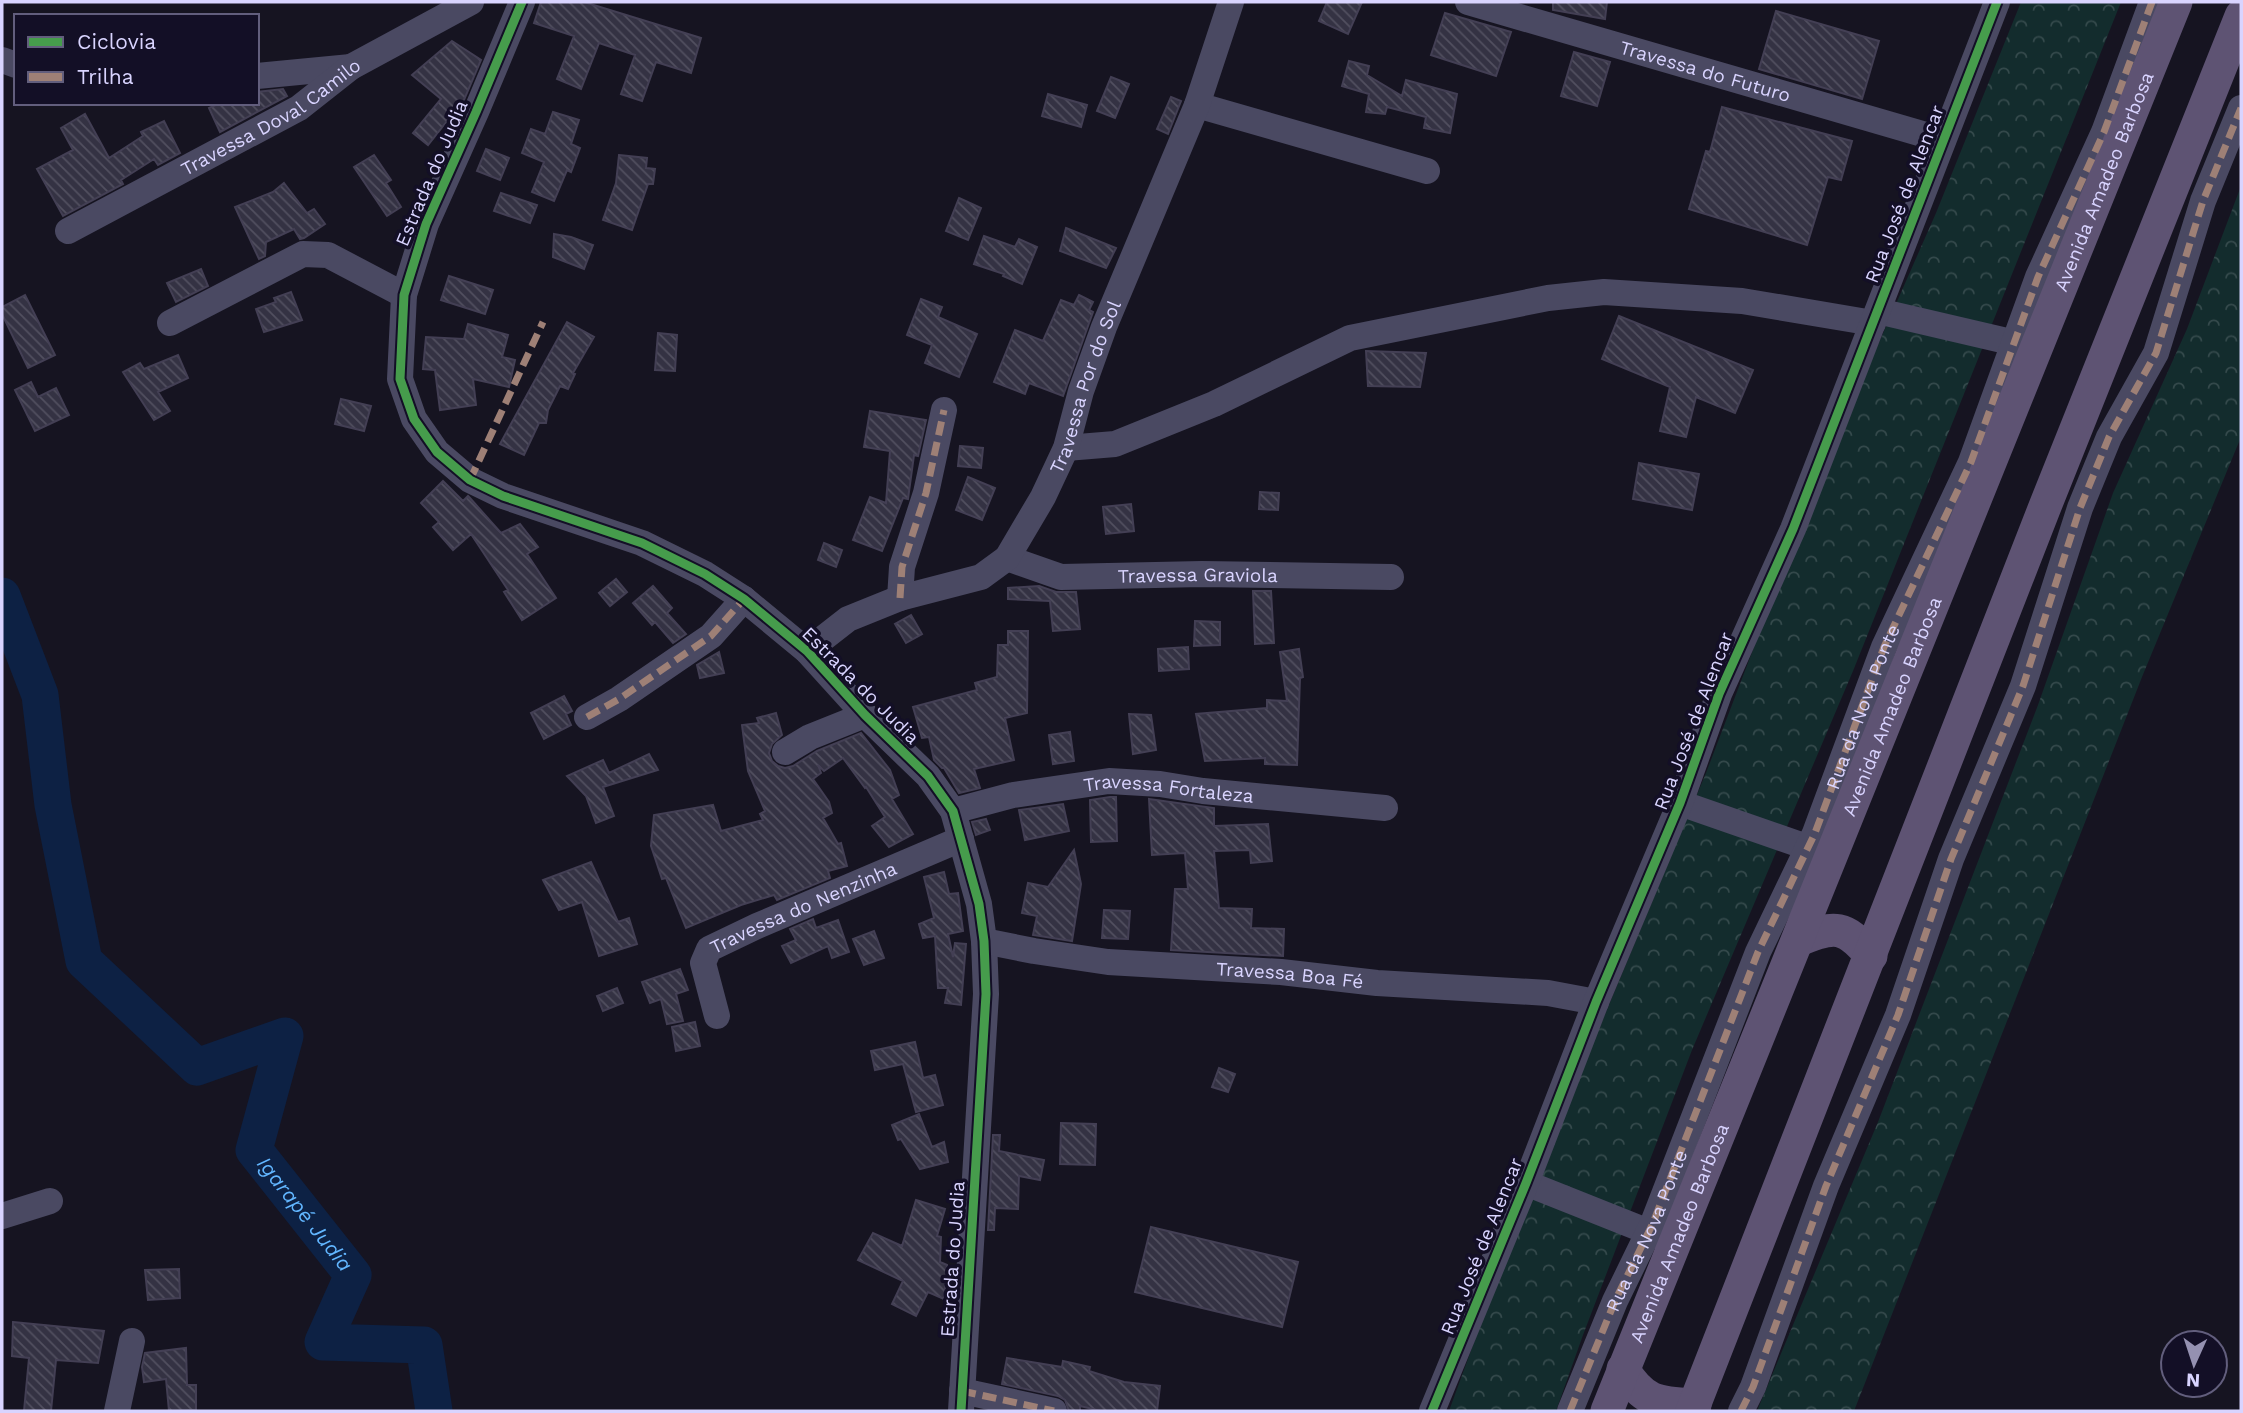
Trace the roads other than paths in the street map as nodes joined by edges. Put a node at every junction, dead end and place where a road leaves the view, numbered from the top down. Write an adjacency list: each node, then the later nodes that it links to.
1 (471, 2): 9 (street, Travessa Doval Camilo)
2 (522, 2): 16 (street, Estrada do Judia)
3 (1231, 2): 11 (street, Travessa Por do Sol)
4 (1468, 2): 13 (street, Travessa do Futuro)
5 (1997, 2): 13 (street, Rua José de Alencar)
6 (2152, 2): 19 (street)
7 (2176, 2): 19 (main road, Avenida Amadeo Barbosa)
8 (2241, 16): 37 (main road)
9 (351, 67): 10 (street); 15 (street, Travessa Doval Camilo)
10 (259, 76)
11 (1197, 105): 14 (street); 21 (street, Travessa Por do Sol)
12 (2241, 108): 53 (street)
13 (1943, 140): 17 (street, Rua José de Alencar)
14 (1427, 171)
15 (68, 231)
16 (404, 295): 18 (street); 25 (street, Estrada do Judia)
17 (1875, 317): 19 (street); 21 (street); 30 (street, Rua José de Alencar)
18 (170, 323)
19 (2025, 345): 34 (main road, Avenida Amadeo Barbosa)
20 (944, 410): 24 (street)
21 (1066, 448): 22 (street, Travessa Por do Sol)
22 (1007, 558): 23 (street, Travessa Graviola); 24 (street, Travessa Por do Sol)
23 (1391, 577)
24 (900, 598): 26 (street, Travessa Por do Sol)
25 (744, 599): 26 (street, Estrada do Judia); 28 (street)
26 (807, 650): 27 (street, Estrada do Judia)
27 (865, 715): 29 (street); 32 (street, Estrada do Judia)
28 (587, 717)
29 (785, 752)
30 (1680, 803): 34 (street); 38 (street, Rua José de Alencar)
31 (1385, 808): 32 (street, Travessa Fortaleza)
32 (953, 811): 33 (street, Estrada do Judia)
33 (961, 839): 36 (street, Estrada do Judia); 39 (street, Travessa do Nenzinha)
34 (1820, 852): 35 (main road, Avenida Amadeo Barbosa); 43 (street, Rua da Nova Ponte)
35 (1799, 940): 37 (main road); 43 (main road, Avenida Amadeo Barbosa)
36 (984, 941): 38 (street, Travessa Boa Fé); 46 (street, Estrada do Judia)
37 (1871, 956): 47 (main road)
38 (1597, 1002): 40 (street, Rua José de Alencar)
39 (717, 1016)
40 (1526, 1183): 43 (street); 50 (street, Rua José de Alencar)
41 (50, 1201): 42 (street)
42 (2, 1216)
43 (1662, 1237): 45 (main road, Avenida Amadeo Barbosa); 51 (street, Rua da Nova Ponte)
44 (132, 1342): 48 (street)
45 (1623, 1369): 47 (main road); 52 (main road, Avenida Amadeo Barbosa)
46 (961, 1401): 49 (street)
47 (1694, 1408)
48 (117, 1411)
49 (1054, 1411)
50 (1432, 1411)
51 (1570, 1411)
52 (1607, 1411)
53 (1741, 1411)

